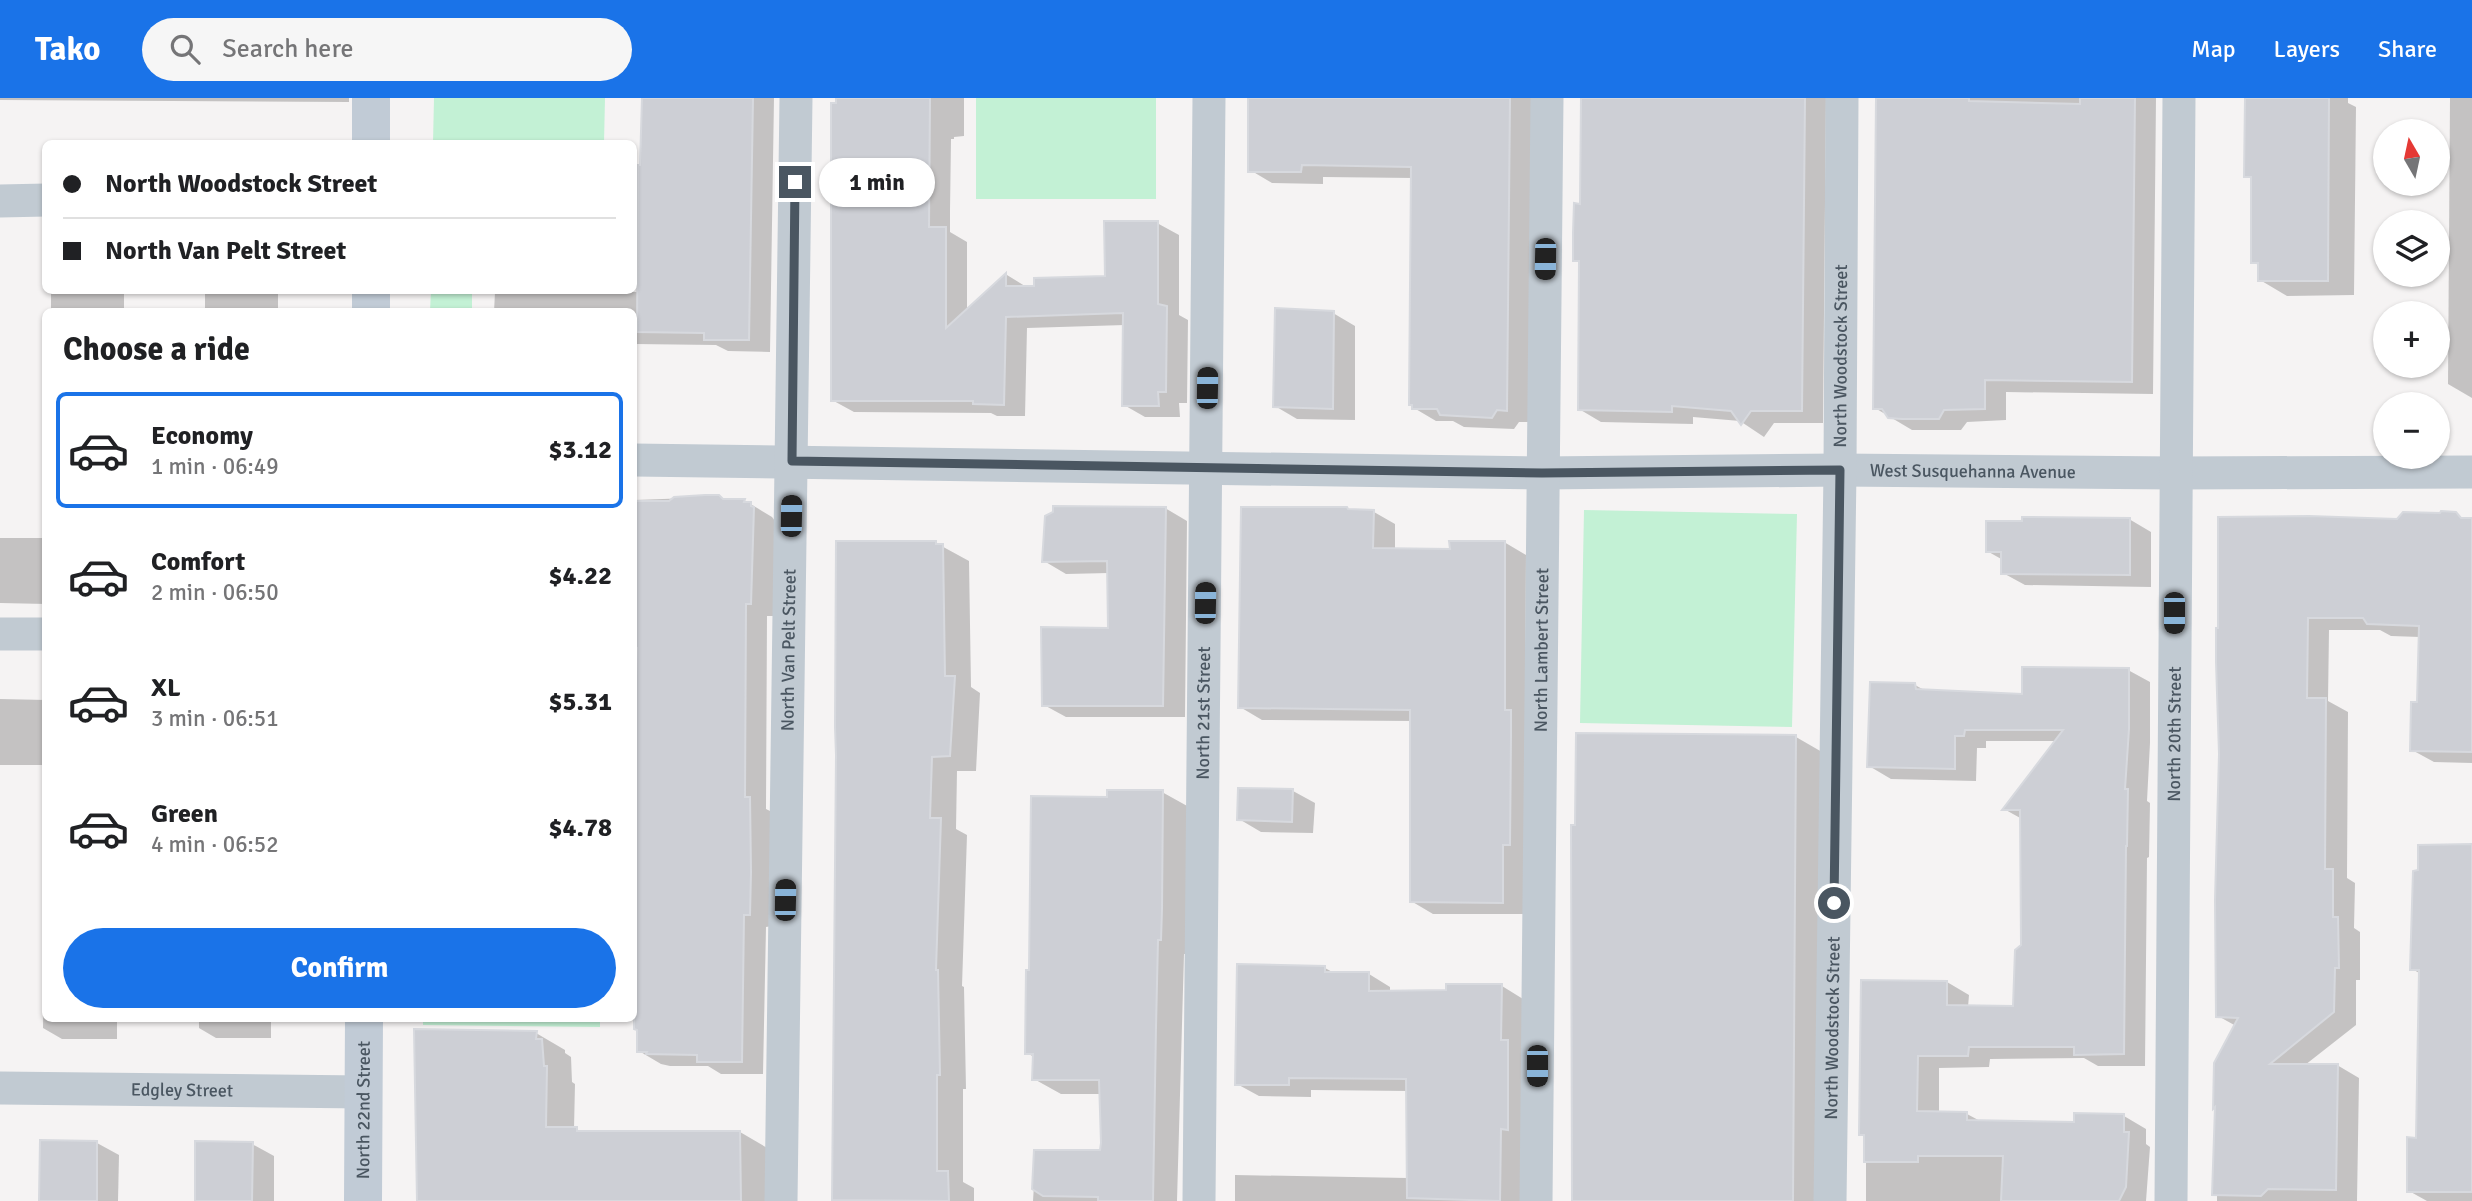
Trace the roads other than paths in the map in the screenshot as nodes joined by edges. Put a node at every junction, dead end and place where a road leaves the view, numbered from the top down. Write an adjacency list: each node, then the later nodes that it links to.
1 (371, 98): 7 (main road)
2 (796, 98): 11 (street, North Van Pelt Street)
3 (1209, 98): 12 (street, North 21st Street)
4 (1547, 98): 15 (street, North Lambert Street)
5 (1842, 98): 13 (street, North Woodstock Street)
6 (2179, 98): 16 (street, North 20th Street)
7 (371, 140)
8 (0, 201): 9 (street)
9 (42, 201)
10 (637, 460): 11 (street, West Susquehanna Avenue)
11 (792, 461): 12 (street, West Susquehanna Avenue); 23 (street, North Van Pelt Street)
12 (1206, 467): 15 (street, West Susquehanna Avenue); 24 (street, North 21st Street)
13 (1840, 470): 15 (street, West Susquehanna Avenue); 16 (street, West Susquehanna Avenue); 26 (street, North Woodstock Street)
14 (2472, 472): 16 (street, West Susquehanna Avenue)
15 (1542, 473): 25 (street, North Lambert Street)
16 (2175, 473): 27 (street, North 20th Street)
17 (0, 634): 18 (street)
18 (42, 634)
19 (364, 1022): 21 (main road, North 22nd Street)
20 (0, 1088): 21 (street, Edgley Street)
21 (363, 1092): 22 (main road, North 22nd Street)
22 (363, 1201)
23 (781, 1201)
24 (1199, 1201)
25 (1536, 1201)
26 (1830, 1201)
27 (2171, 1201)

